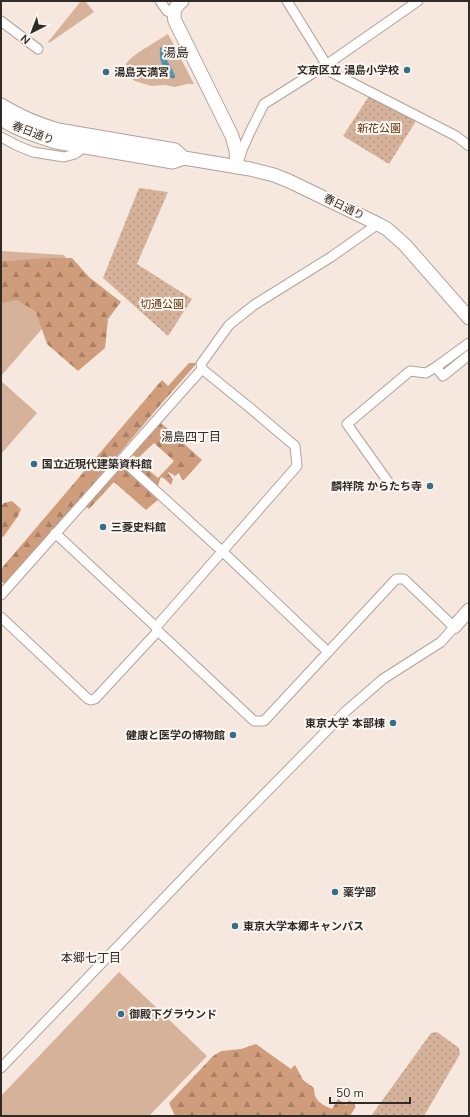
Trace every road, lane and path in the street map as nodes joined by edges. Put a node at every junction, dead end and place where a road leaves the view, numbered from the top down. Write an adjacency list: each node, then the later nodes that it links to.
1 (160, 1): 5 (street)
2 (182, 1): 5 (main road)
3 (288, 1): 8 (street)
4 (418, 1): 8 (street)
5 (173, 13): 14 (main road)
6 (1, 21): 7 (street)
7 (38, 49)
8 (326, 65): 13 (street); 14 (street)
9 (1, 105): 12 (main road, 春日通り)
10 (1, 119): 12 (main road, 春日通り)
11 (1, 137): 12 (street)
12 (77, 141): 14 (main road, 春日通り)
13 (469, 146)
14 (237, 167): 15 (main road, 春日通り)
15 (378, 224): 16 (main road, 春日通り); 20 (street)
16 (469, 318)
17 (469, 342): 19 (street)
18 (469, 356): 19 (street)
19 (436, 367): 22 (street)
20 (202, 369): 21 (street); 24 (street)
21 (122, 460): 23 (street); 24 (street)
22 (389, 483)
23 (55, 534): 25 (street); 29 (street)
24 (222, 551): 29 (street); 30 (street)
25 (1, 595)
26 (469, 610): 28 (main road)
27 (1, 617): 29 (street)
28 (454, 627): 30 (street); 31 (street)
29 (157, 629): 30 (street)
30 (328, 652)
31 (1, 1068)

